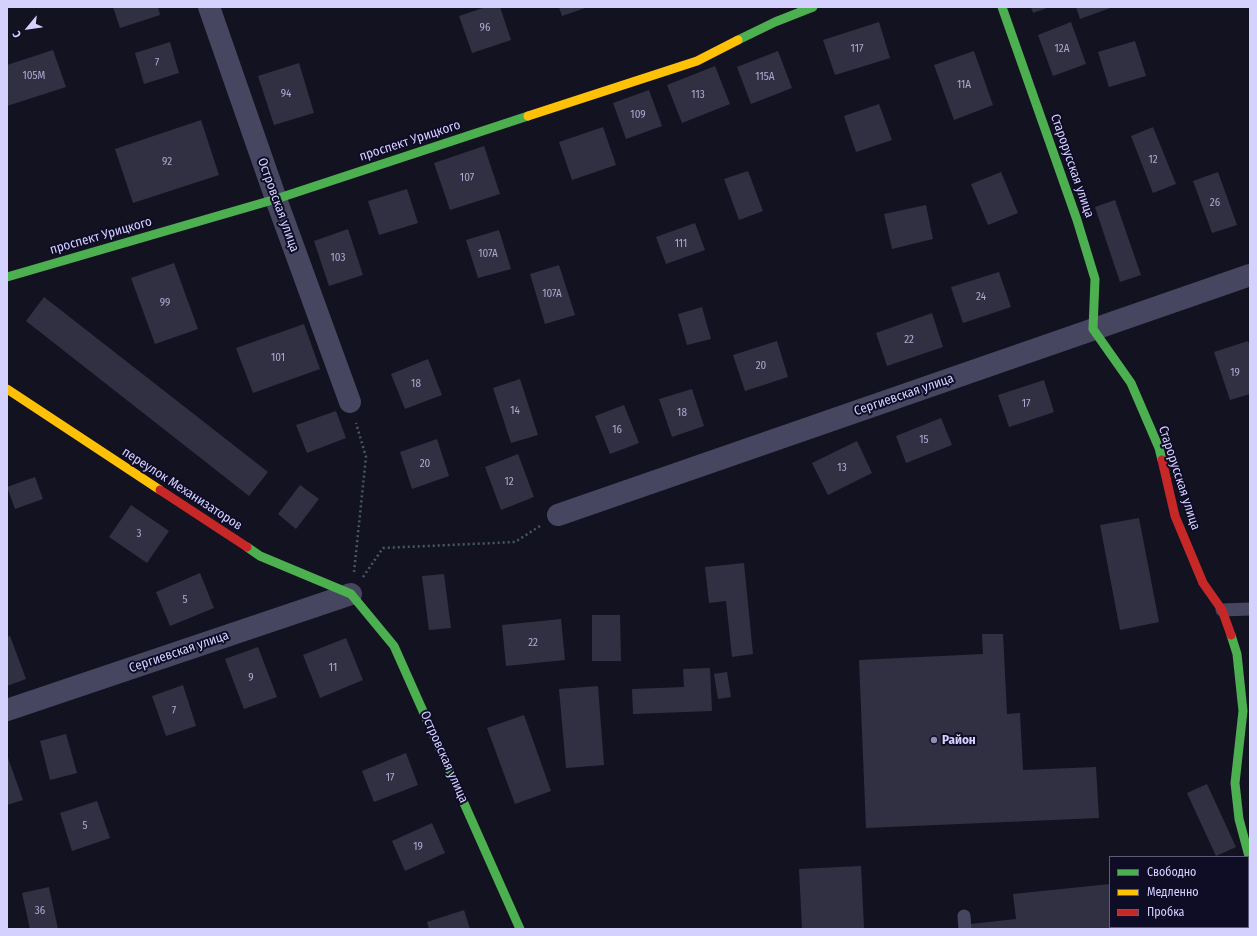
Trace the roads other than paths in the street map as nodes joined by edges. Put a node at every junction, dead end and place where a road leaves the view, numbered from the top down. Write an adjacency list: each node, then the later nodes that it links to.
1 (209, 7): 4 (street, Островская улица)
2 (813, 7): 4 (street, проспект Урицкого)
3 (1002, 7): 7 (street, Старорусская улица)
4 (276, 199): 6 (street, проспект Урицкого); 9 (street, Островская улица)
5 (1250, 275): 7 (street, Сергиевская улица)
6 (7, 276)
7 (1094, 329): 10 (street, Сергиевская улица); 13 (street, Старорусская улица)
8 (7, 389): 11 (street, переулок Механизаторов)
9 (350, 402)
10 (558, 515)
11 (351, 594): 14 (street, Сергиевская улица); 17 (street, Островская улица)
12 (1250, 609): 13 (lane)
13 (1222, 610): 15 (street, Старорусская улица)
14 (7, 710)
15 (1249, 856)
16 (964, 916): 18 (lane)
17 (520, 929)
18 (965, 929)

